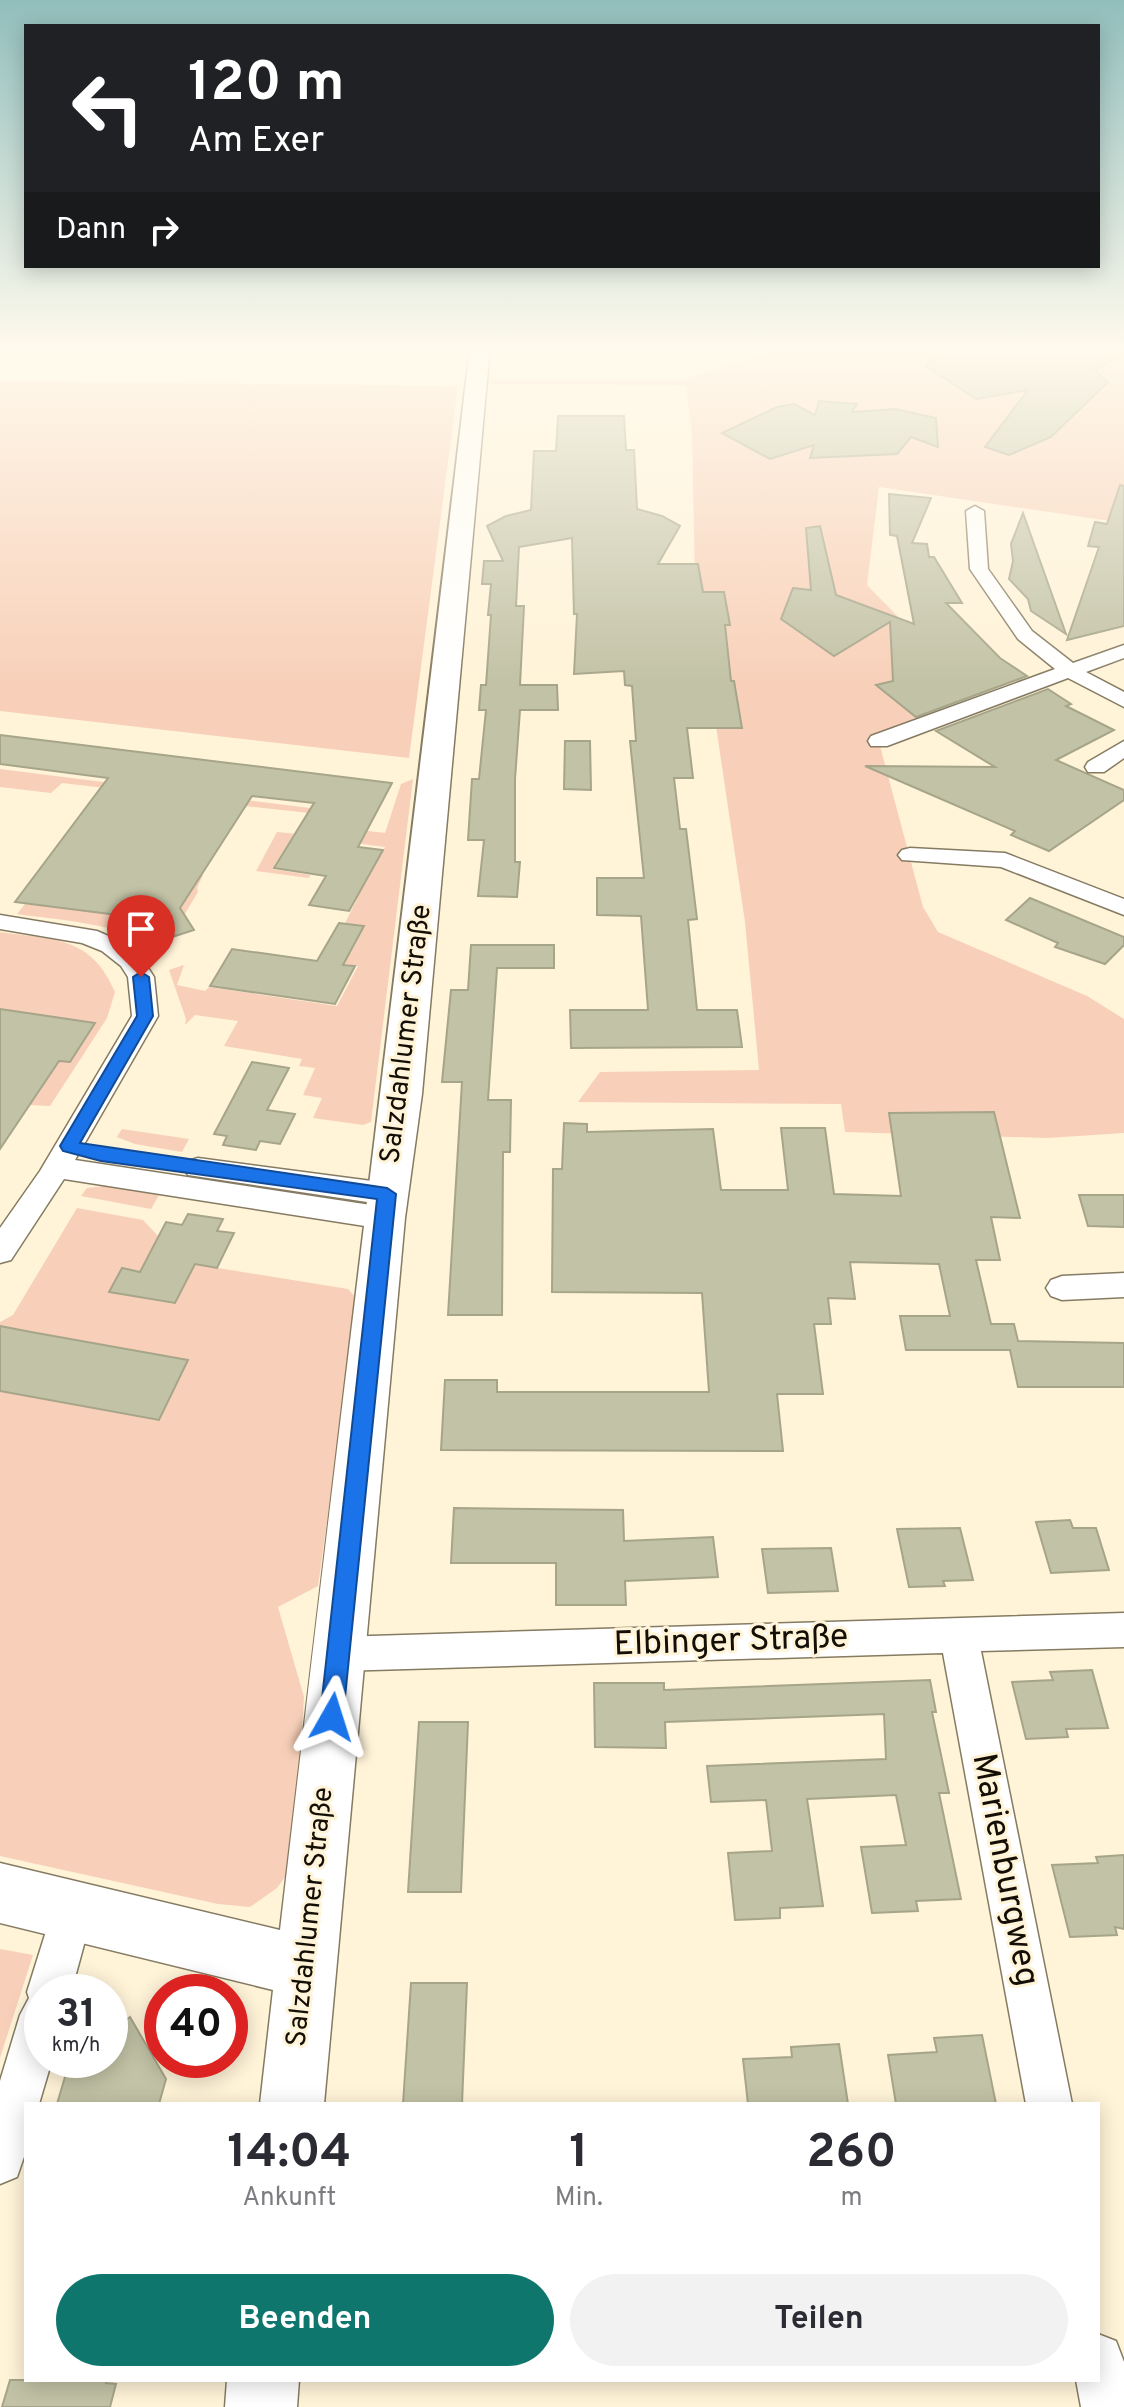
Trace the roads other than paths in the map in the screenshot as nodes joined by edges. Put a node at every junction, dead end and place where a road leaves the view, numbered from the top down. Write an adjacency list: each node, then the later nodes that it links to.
1 (468, 459): 13 (street, Salzdahlumer Straße)
2 (975, 511): 4 (street)
3 (1124, 651): 4 (street)
4 (1070, 671): 5 (street); 6 (street)
5 (1124, 701)
6 (879, 741)
7 (1124, 748): 8 (street)
8 (1096, 767)
9 (910, 855): 10 (street)
10 (1124, 908)
11 (0, 922): 12 (street)
12 (63, 1156): 13 (street); 14 (street)
13 (385, 1206): 19 (street, Salzdahlumer Straße)
14 (0, 1252)
15 (1124, 1285): 16 (street)
16 (1062, 1288)
17 (1124, 1630): 18 (street, Elbinger Straße)
18 (959, 1635): 19 (street, Elbinger Straße); 26 (street, Marienburgweg)
19 (338, 1654): 22 (street, Salzdahlumer Straße)
20 (0, 1893): 21 (street)
21 (73, 1908): 22 (street); 23 (street)
22 (306, 1967): 25 (street, Salzdahlumer Straße)
23 (54, 1974)
24 (24, 2077): 27 (street)
25 (292, 2102)
26 (1049, 2102)
27 (0, 2160)
28 (263, 2382): 29 (street)
29 (261, 2407)

